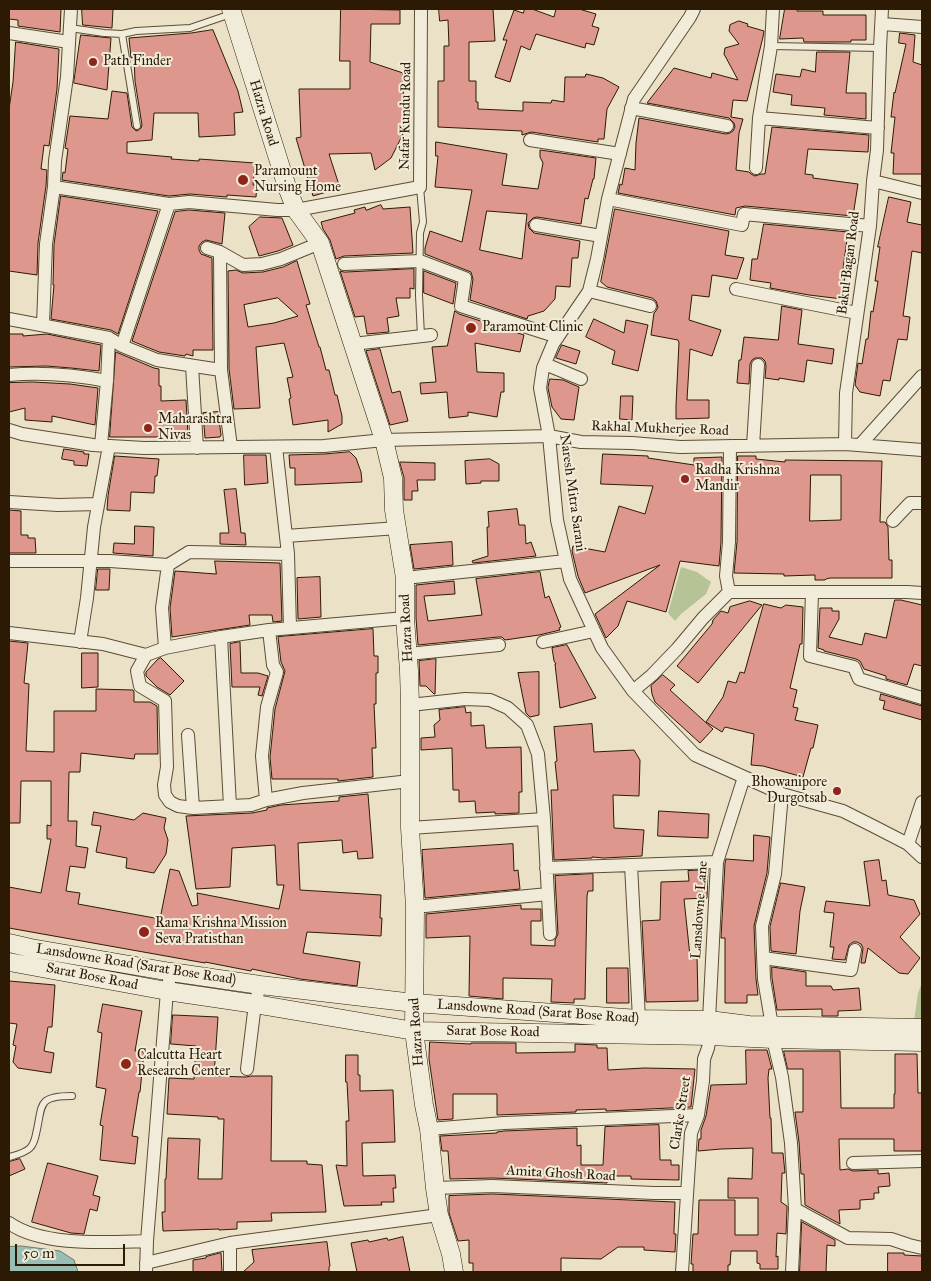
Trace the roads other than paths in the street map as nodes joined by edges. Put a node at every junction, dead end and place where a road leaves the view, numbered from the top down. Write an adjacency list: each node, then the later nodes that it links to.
1 (71, 9): 9 (street)
2 (421, 9): 24 (street, Nafar Kundu Road)
3 (694, 9): 15 (street, Naresh Mitra Sarani)
4 (773, 9): 13 (street)
5 (882, 9): 7 (street, Bakul Bagan Road)
6 (232, 11): 11 (lane); 29 (main road, Hazra Road)
7 (882, 24): 8 (street); 14 (street, Bakul Bagan Road)
8 (922, 27)
9 (70, 28): 11 (lane); 12 (street)
10 (9, 33): 12 (street)
11 (122, 34): 17 (lane)
12 (69, 42): 25 (street)
13 (772, 46): 14 (lane); 16 (street)
14 (880, 48): 19 (street, Bakul Bagan Road)
15 (631, 108): 18 (street); 21 (street, Naresh Mitra Sarani)
16 (759, 118): 19 (street); 22 (street)
17 (137, 126)
18 (726, 126)
19 (878, 128): 23 (street, Bakul Bagan Road)
20 (530, 140): 21 (street)
21 (620, 154): 27 (street, Naresh Mitra Sarani)
22 (756, 168)
23 (873, 181): 26 (street); 31 (street, Bakul Bagan Road)
24 (420, 187): 29 (street, Nafar Kundu Road); 36 (lane)
25 (54, 188): 28 (street, Nafar Kundu Road); 43 (street)
26 (922, 193)
27 (608, 199): 31 (street); 32 (street, Naresh Mitra Sarani)
28 (169, 204): 29 (street, Nafar Kundu Road); 48 (street)
29 (296, 210): 33 (main road, Hazra Road)
30 (536, 225): 32 (street)
31 (870, 226): 41 (street, Bakul Bagan Road)
32 (601, 236): 39 (street, Naresh Mitra Sarani)
33 (320, 243): 35 (street); 47 (main road, Hazra Road)
34 (207, 248): 35 (street)
35 (220, 252): 52 (street)
36 (420, 261): 37 (street); 44 (lane); 45 (street)
37 (344, 264)
38 (736, 290): 41 (street)
39 (589, 291): 40 (street); 45 (street, Naresh Mitra Sarani)
40 (650, 306)
41 (858, 313): 60 (street, Bakul Bagan Road)
42 (9, 319): 43 (street)
43 (43, 325): 46 (street)
44 (426, 336): 47 (street)
45 (558, 337): 49 (street, Naresh Mitra Sarani)
46 (109, 338): 48 (street); 56 (street)
47 (352, 344): 59 (main road, Hazra Road)
48 (122, 346): 51 (street)
49 (545, 364): 55 (street); 58 (street, Naresh Mitra Sarani)
50 (758, 365): 64 (street)
51 (192, 366): 52 (street); 67 (street)
52 (221, 370): 65 (street)
53 (9, 375): 56 (street)
54 (922, 376): 61 (street)
55 (581, 379)
56 (106, 381): 62 (street)
57 (9, 430): 62 (street, Rakhal Mukherjee Road)
58 (549, 436): 59 (street, Rakhal Mukherjee Road); 63 (street, Rakhal Mukherjee Road); 78 (street, Naresh Mitra Sarani)
59 (384, 440): 66 (street, Rakhal Mukherjee Road); 73 (main road, Hazra Road)
60 (845, 444): 61 (street); 64 (street, Rakhal Mukherjee Road)
61 (860, 445): 68 (street)
62 (105, 446): 67 (street, Rakhal Mukherjee Road); 71 (street)
63 (730, 446): 64 (street, Rakhal Mukherjee Road); 81 (street)
64 (753, 446)
65 (231, 447): 66 (street, Rakhal Mukherjee Road); 67 (street, Rakhal Mukherjee Road)
66 (276, 447): 74 (street)
67 (196, 448)
68 (922, 450)
69 (9, 502): 71 (street)
70 (922, 503): 72 (street)
71 (98, 504): 77 (street)
72 (893, 521)
73 (398, 528): 74 (street); 80 (main road, Hazra Road)
74 (286, 536): 75 (street)
75 (288, 554): 79 (street); 85 (street)
76 (9, 561): 77 (street)
77 (92, 561): 79 (street); 90 (street)
78 (566, 561): 80 (street); 87 (street, Naresh Mitra Sarani)
79 (168, 565): 93 (street)
80 (405, 578): 84 (main road, Hazra Road)
81 (729, 592): 82 (street); 96 (street)
82 (812, 592): 83 (street); 97 (street)
83 (922, 593)
84 (406, 618): 85 (street); 94 (main road, Hazra Road)
85 (290, 628): 86 (street)
86 (269, 630): 89 (street); 103 (street)
87 (594, 631): 91 (street); 96 (street, Naresh Mitra Sarani)
88 (9, 633): 90 (street)
89 (221, 637): 93 (street); 105 (street)
90 (80, 642): 95 (street)
91 (543, 642)
92 (499, 645): 94 (street)
93 (166, 648): 95 (street)
94 (408, 654): 98 (main road, Hazra Road)
95 (146, 655): 106 (street)
96 (633, 691): 100 (street, Naresh Mitra Sarani)
97 (922, 698)
98 (410, 705): 101 (main road, Hazra Road); 107 (street)
99 (188, 736): 106 (street)
100 (744, 777): 102 (street, Naresh Mitra Sarani); 111 (street, Lansdowne Lane)
101 (410, 781): 103 (street); 108 (main road, Hazra Road)
102 (782, 794): 109 (street, Naresh Mitra Sarani); 119 (street)
103 (266, 800): 105 (street)
104 (922, 802): 109 (street)
105 (230, 806): 106 (street)
106 (193, 808)
107 (544, 819): 108 (street); 113 (street)
108 (410, 828): 115 (main road, Hazra Road)
109 (908, 844): 110 (street, Naresh Mitra Sarani)
110 (922, 857)
111 (717, 862): 112 (street); 127 (street, Lansdowne Lane)
112 (631, 864): 113 (street); 126 (street)
113 (546, 868): 114 (street)
114 (548, 894): 115 (street); 116 (street)
115 (415, 907): 124 (main road, Hazra Road)
116 (550, 934)
117 (9, 943): 121 (main road, Lansdowne Road (Sarat Bose Road))
118 (855, 950): 119 (street)
119 (763, 958): 130 (street)
120 (9, 962): 123 (main road, Sarat Bose Road)
121 (170, 972): 122 (main road, Lansdowne Road (Sarat Bose Road)); 123 (street)
122 (260, 985): 124 (main road, Lansdowne Road (Sarat Bose Road)); 125 (street)
123 (167, 991): 125 (main road, Sarat Bose Road); 144 (street)
124 (414, 1003): 126 (main road, Lansdowne Road (Sarat Bose Road)); 129 (main road, Hazra Road)
125 (256, 1004): 129 (main road, Sarat Bose Road); 132 (street)
126 (639, 1019): 127 (main road, Lansdowne Road (Sarat Bose Road))
127 (710, 1028): 129 (main road, Sarat Bose Road); 130 (main road, Lansdowne Road (Sarat Bose Road)); 134 (street, Clarke Street)
128 (922, 1028): 130 (main road, Lansdowne Road (Sarat Bose Road))
129 (414, 1031): 135 (main road, Hazra Road)
130 (772, 1032): 131 (main road); 141 (street)
131 (922, 1042)
132 (247, 1069)
133 (72, 1096): 136 (lane)
134 (698, 1115): 135 (street); 140 (street, Clarke Street)
135 (429, 1129): 139 (main road, Hazra Road)
136 (9, 1157)
137 (922, 1161): 138 (street)
138 (853, 1163)
139 (435, 1188): 140 (street, Amita Ghosh Road); 142 (main road, Hazra Road)
140 (687, 1193): 150 (street, Clarke Street)
141 (795, 1209): 146 (street); 151 (street)
142 (439, 1215): 145 (street); 149 (main road, Hazra Road)
143 (9, 1223): 144 (street)
144 (147, 1241): 147 (street)
145 (230, 1243): 147 (street); 148 (street)
146 (922, 1248)
147 (146, 1267)
148 (230, 1272)
149 (454, 1272)
150 (682, 1272)
151 (792, 1272)

